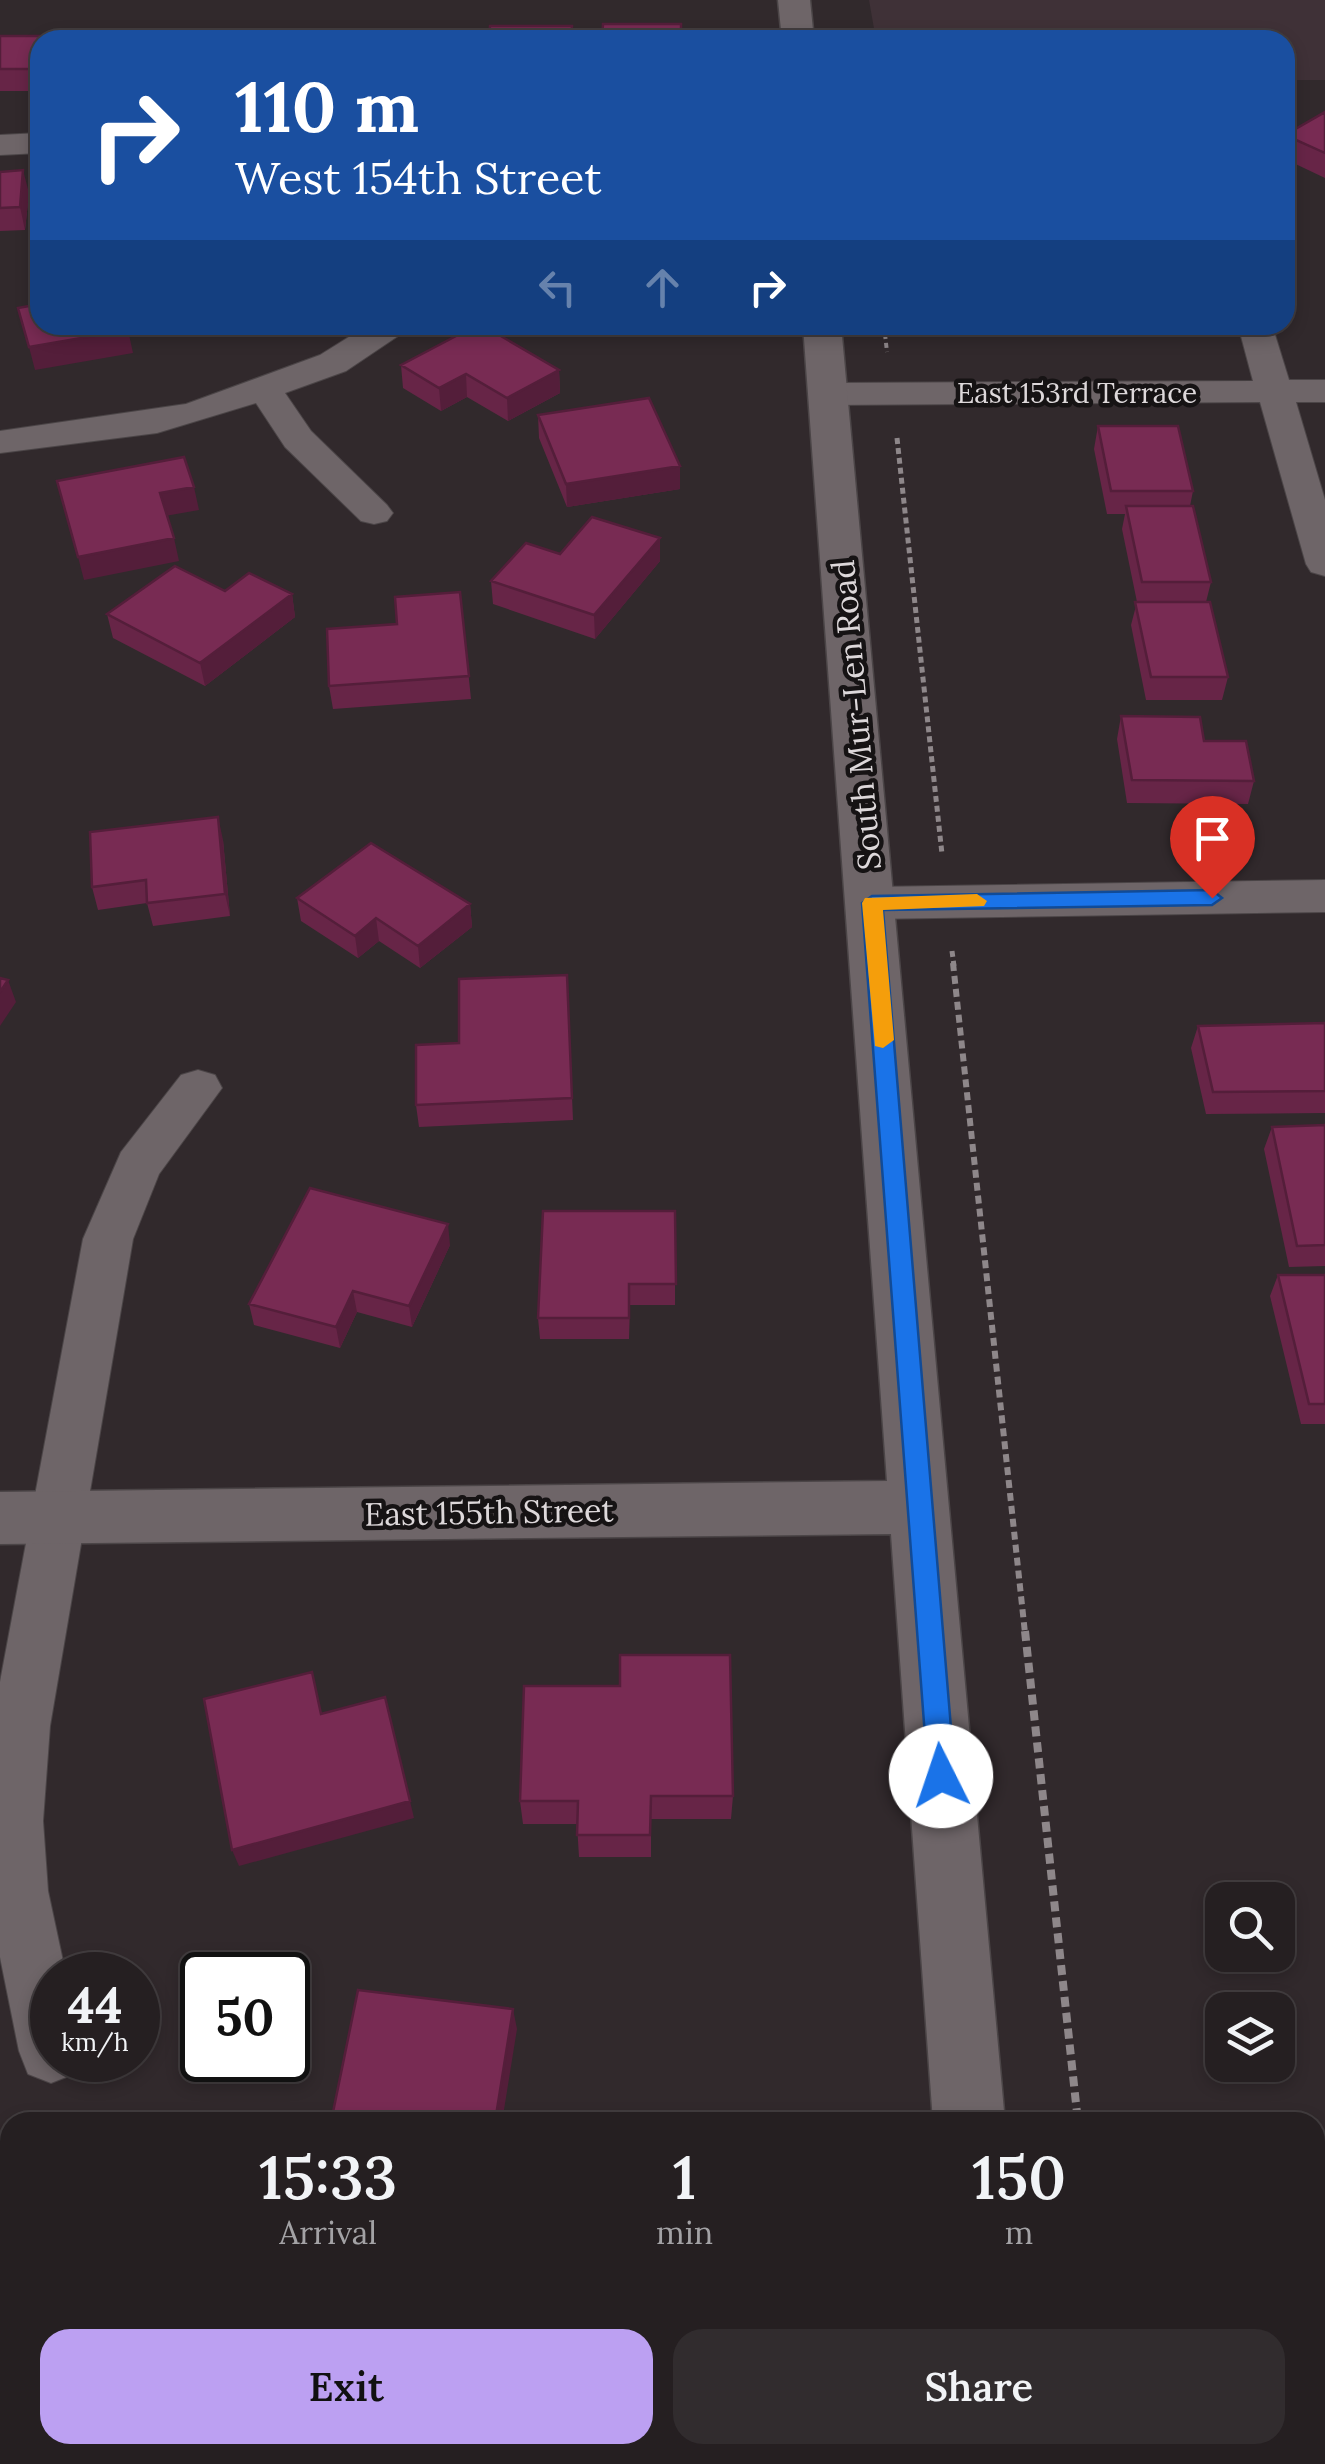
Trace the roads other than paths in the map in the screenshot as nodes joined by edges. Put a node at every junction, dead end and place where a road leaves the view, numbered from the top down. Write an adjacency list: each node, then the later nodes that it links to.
1 (794, 0): 2 (main road)
2 (797, 30)
3 (30, 144): 4 (street)
4 (0, 145)
5 (377, 335): 8 (street)
6 (823, 335): 11 (main road, South Mur-Len Road)
7 (1258, 335): 9 (street)
8 (264, 389): 12 (street); 13 (street)
9 (1275, 392): 10 (street, East 153rd Terrace); 11 (street, East 153rd Terrace); 14 (street)
10 (1325, 392)
11 (828, 394): 16 (main road, South Mur-Len Road)
12 (0, 442)
13 (374, 513)
14 (1325, 564)
15 (1325, 896): 16 (street)
16 (872, 903): 18 (main road, South Mur-Len Road)
17 (198, 1088): 19 (street)
18 (920, 1507): 19 (main road, East 155th Street); 22 (main road, South Mur-Len Road)
19 (59, 1517): 20 (main road, East 155th Street); 21 (street)
20 (0, 1518)
21 (30, 1952)
22 (968, 2112)

